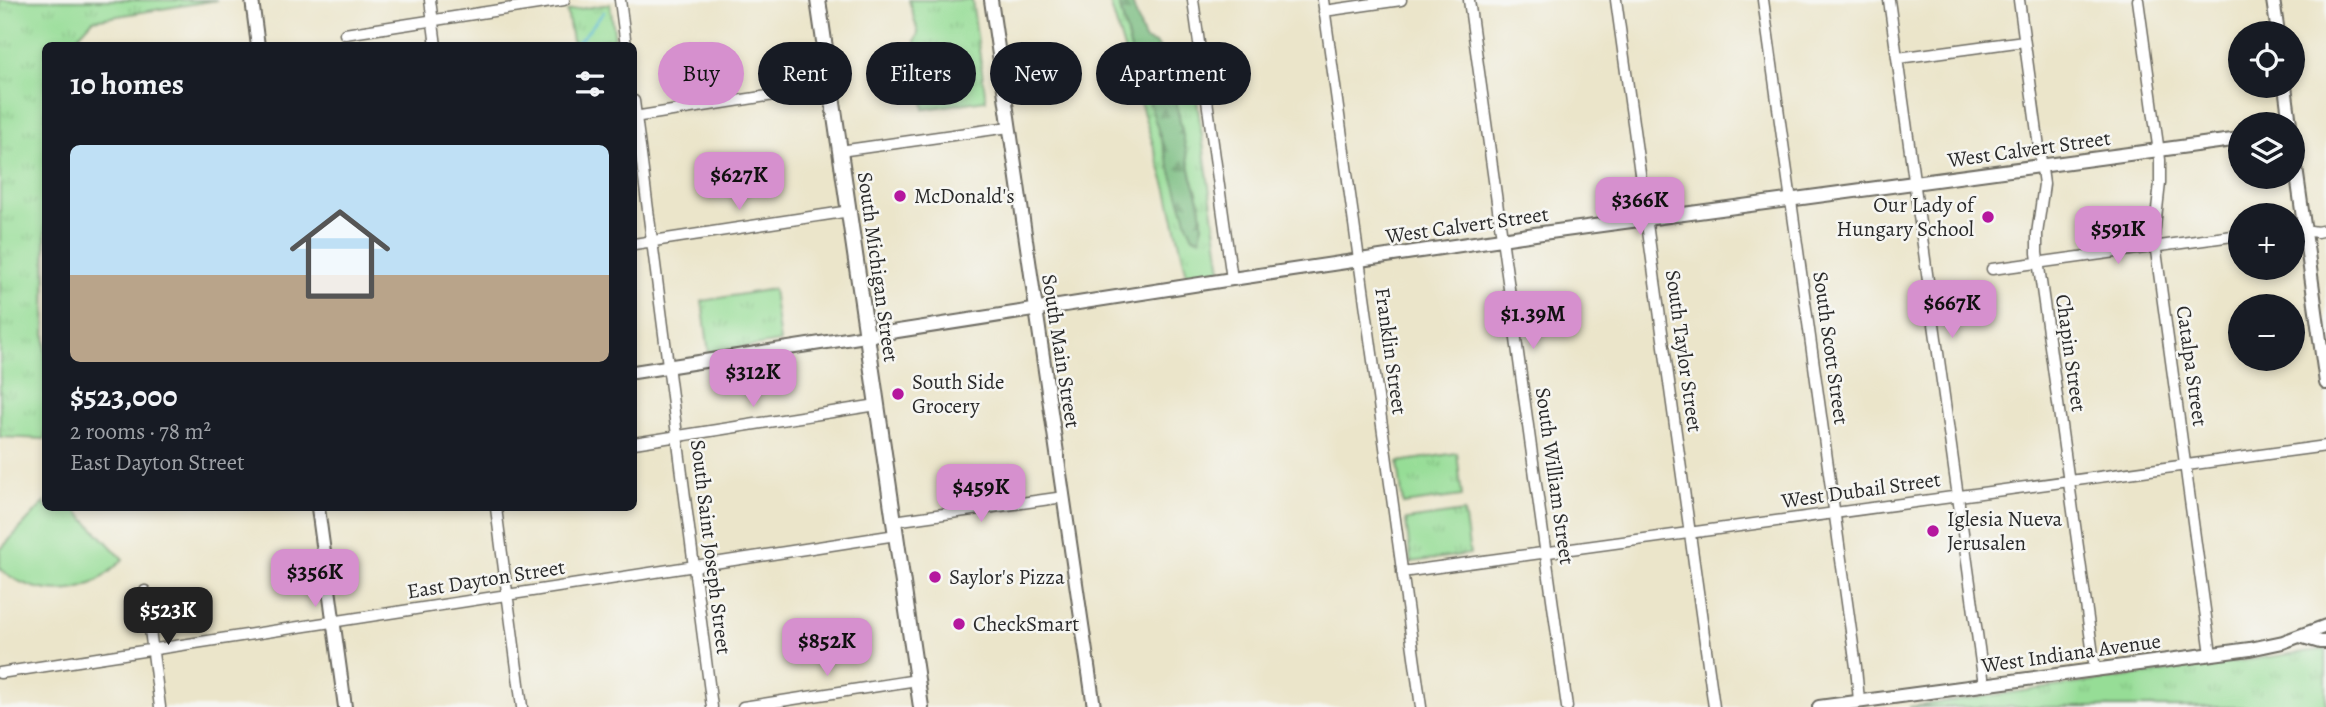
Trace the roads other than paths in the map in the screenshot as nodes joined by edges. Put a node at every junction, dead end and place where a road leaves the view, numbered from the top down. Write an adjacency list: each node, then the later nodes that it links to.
1 (253, 0): 21 (street)
2 (430, 0): 17 (street)
3 (564, 0): 17 (street)
4 (620, 0): 23 (street)
5 (818, 0): 24 (main road, South Michigan Street)
6 (991, 0): 29 (street, South Main Street)
7 (1193, 0): 50 (street)
8 (1401, 0): 16 (street)
9 (1469, 0): 42 (street, South William Street)
10 (1616, 0): 38 (street, South Taylor Street)
11 (1763, 0): 36 (street, South Scott Street)
12 (1889, 0): 25 (street)
13 (2019, 0): 20 (street, Chapin Street)
14 (2138, 0): 33 (street, Catalpa Street)
15 (2273, 0): 18 (street)
16 (1324, 5): 46 (street, Franklin Street)
17 (433, 21): 19 (street); 22 (street)
18 (2276, 21)
19 (345, 34)
20 (2024, 41): 25 (street); 34 (street, Chapin Street)
21 (258, 42)
22 (436, 42)
23 (625, 42)
24 (824, 42)
25 (1898, 58): 35 (street)
26 (758, 98): 28 (street)
27 (834, 105): 32 (main road, South Michigan Street)
28 (637, 117)
29 (1009, 127): 32 (street); 51 (street, South Main Street)
30 (637, 132): 43 (street, South Saint Joseph Street)
31 (2228, 141): 33 (street, West Calvert Street)
32 (840, 151): 37 (main road, South Michigan Street)
33 (2159, 151): 34 (street, West Calvert Street); 45 (street, Catalpa Street)
34 (2042, 167): 35 (street, West Calvert Street); 47 (street, Chapin Street)
35 (1915, 183): 36 (street, West Calvert Street); 62 (street)
36 (1791, 200): 38 (street, West Calvert Street); 66 (street, South Scott Street)
37 (850, 211): 43 (street); 52 (main road, South Michigan Street)
38 (1646, 220): 42 (street, West Calvert Street); 68 (street, South Taylor Street)
39 (2305, 229): 40 (street)
40 (2326, 230)
41 (2228, 237): 45 (street)
42 (1502, 239): 46 (street, West Calvert Street); 69 (street, South William Street)
43 (652, 242): 44 (street); 53 (street, South Saint Joseph Street)
44 (637, 244)
45 (2156, 246): 47 (street); 60 (street, Catalpa Street)
46 (1359, 260): 50 (street, West Calvert Street); 71 (street, Franklin Street)
47 (2039, 262): 49 (street); 61 (street, Chapin Street)
48 (2305, 262): 55 (street)
49 (1992, 269)
50 (1232, 279): 51 (street, West Calvert Street)
51 (1035, 310): 52 (street, West Calvert Street); 63 (street, South Main Street)
52 (867, 336): 53 (street, West Calvert Street); 56 (main road, South Michigan Street)
53 (668, 367): 54 (street, West Calvert Street); 57 (street, South Saint Joseph Street)
54 (637, 372)
55 (2326, 383)
56 (877, 405): 57 (street); 67 (main road, South Michigan Street)
57 (677, 437): 58 (street); 70 (street, South Saint Joseph Street)
58 (637, 443)
59 (2326, 446): 60 (street, West Dubail Street)
60 (2185, 465): 61 (street, West Dubail Street); 79 (street, Catalpa Street)
61 (2068, 481): 62 (street, West Dubail Street); 80 (street, Chapin Street)
62 (1958, 496): 66 (street, West Dubail Street); 83 (street)
63 (1064, 497): 67 (street, East Dayton Street); 91 (street, South Main Street)
64 (318, 511): 74 (street)
65 (496, 511): 73 (street)
66 (1835, 513): 68 (street, West Dubail Street); 84 (street, South Scott Street)
67 (895, 528): 70 (street, East Dayton Street); 82 (main road, South Michigan Street)
68 (1690, 533): 69 (street, West Dubail Street); 94 (street, South Taylor Street)
69 (1546, 554): 71 (street, West Dubail Street); 93 (street, South William Street)
70 (694, 566): 73 (street, East Dayton Street); 88 (street, South Saint Joseph Street)
71 (1402, 572): 92 (street, Franklin Street)
72 (145, 591): 78 (street)
73 (507, 596): 74 (street, East Dayton Street); 87 (street)
74 (333, 622): 78 (street, East Dayton Street); 86 (street)
75 (2326, 626): 76 (street, West Indiana Avenue)
76 (2300, 636): 77 (street); 79 (street, West Indiana Avenue)
77 (2326, 642)
78 (153, 650): 81 (street, East Dayton Street); 85 (street)
79 (2211, 654): 80 (street, West Indiana Avenue)
80 (2095, 669): 83 (street, West Indiana Avenue)
81 (0, 673)
82 (917, 680): 89 (street); 90 (main road, South Michigan Street)
83 (1984, 684): 84 (street, West Indiana Avenue)
84 (1859, 701): 95 (street, West Indiana Avenue)
85 (160, 707)
86 (345, 707)
87 (522, 707)
88 (712, 707)
89 (743, 707)
90 (921, 707)
91 (1094, 707)
92 (1421, 707)
93 (1567, 707)
94 (1714, 707)
95 (1819, 707)

